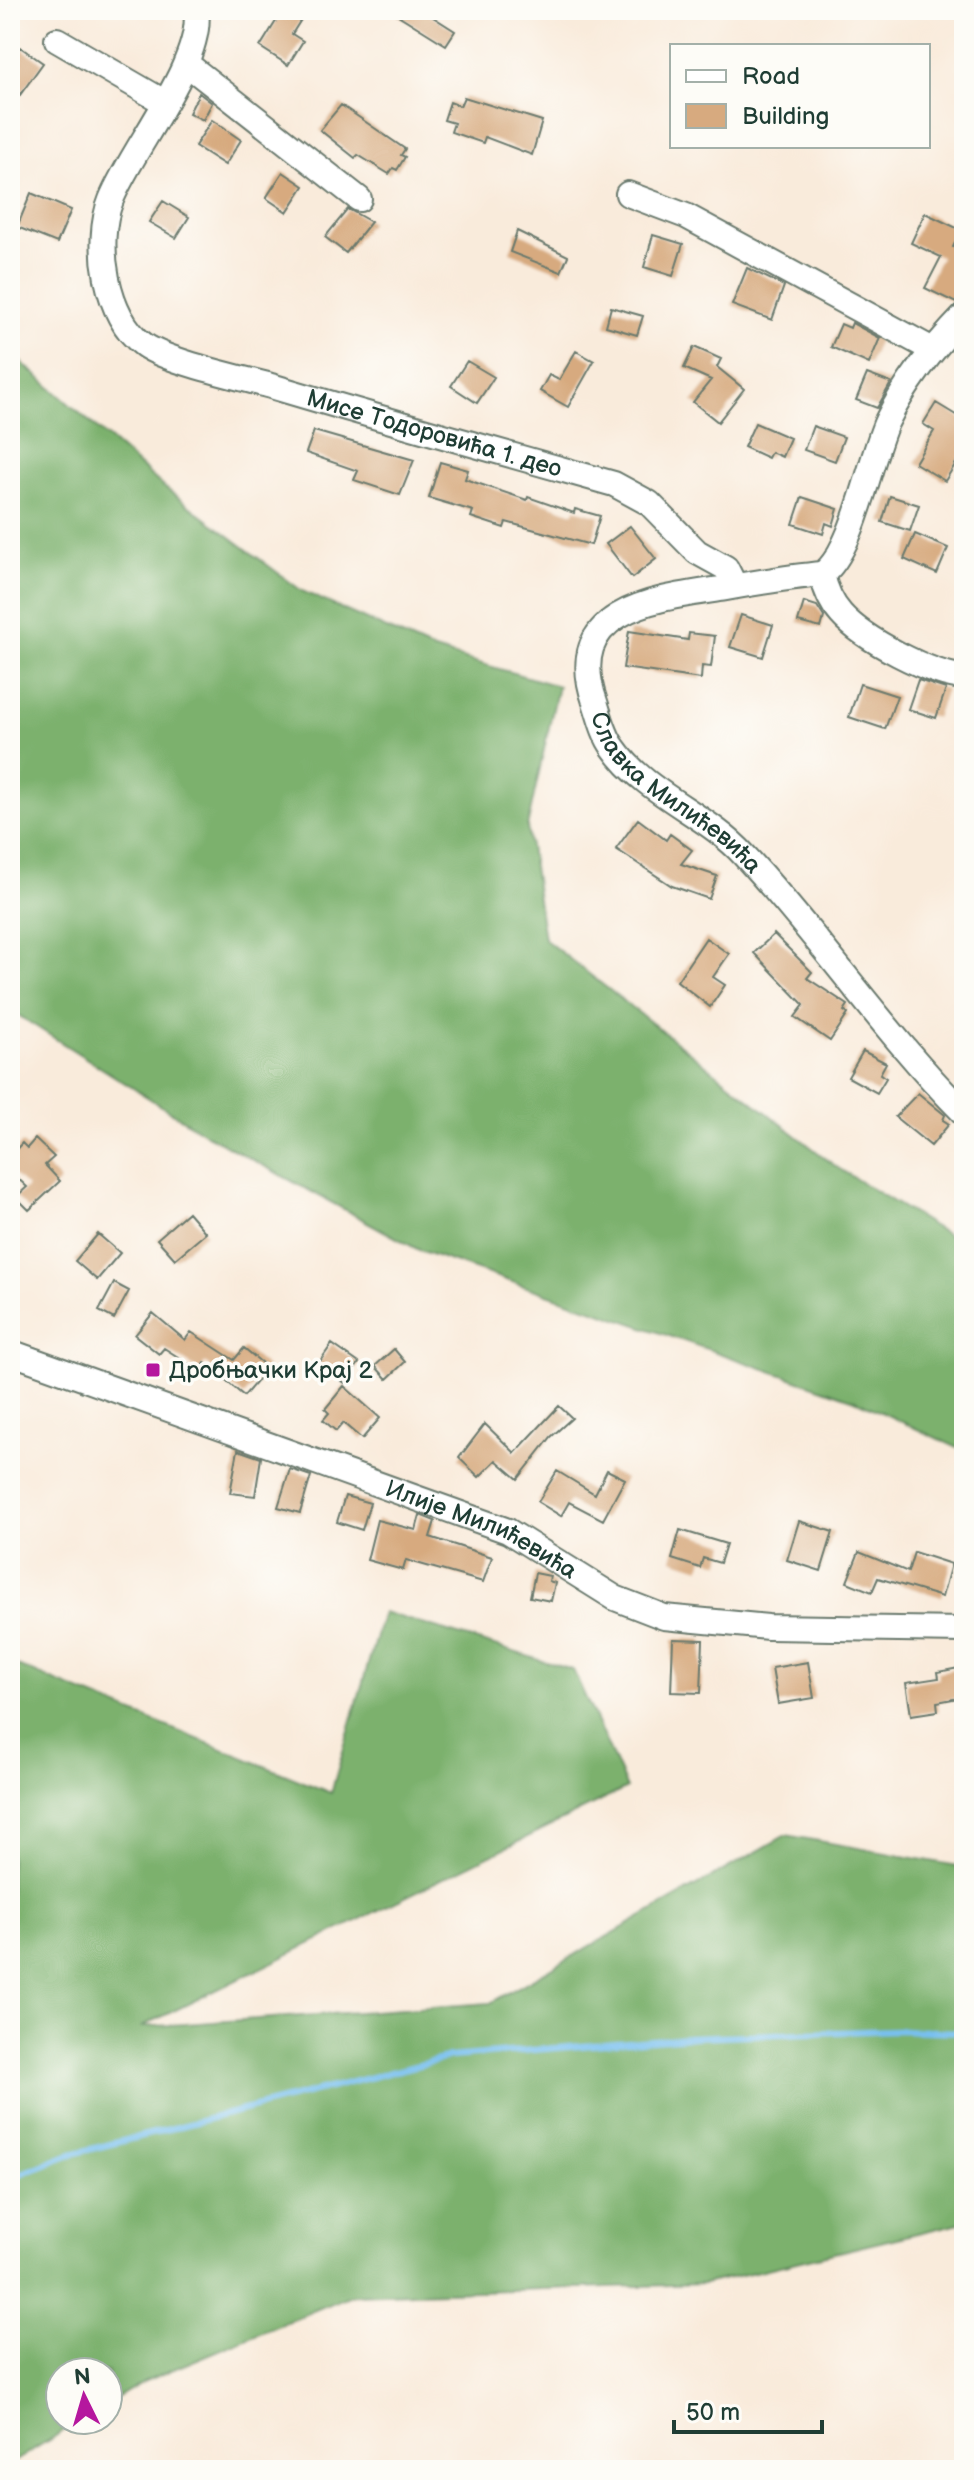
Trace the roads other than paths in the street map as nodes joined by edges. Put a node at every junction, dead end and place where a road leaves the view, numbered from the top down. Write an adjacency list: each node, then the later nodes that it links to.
1 (196, 10): 3 (street)
2 (57, 40): 4 (street)
3 (188, 65): 4 (street); 6 (street)
4 (164, 102): 10 (street, Мисе Тодоровића 1. део)
5 (628, 194): 8 (street)
6 (359, 199)
7 (964, 316): 8 (street)
8 (931, 349): 9 (street)
9 (822, 574): 10 (street, Славка Милићевића); 11 (street)
10 (735, 586): 12 (street, Славка Милићевића)
11 (964, 677)
12 (964, 1113)
13 (10, 1352): 14 (street, Илије Милићевића)
14 (964, 1630)

